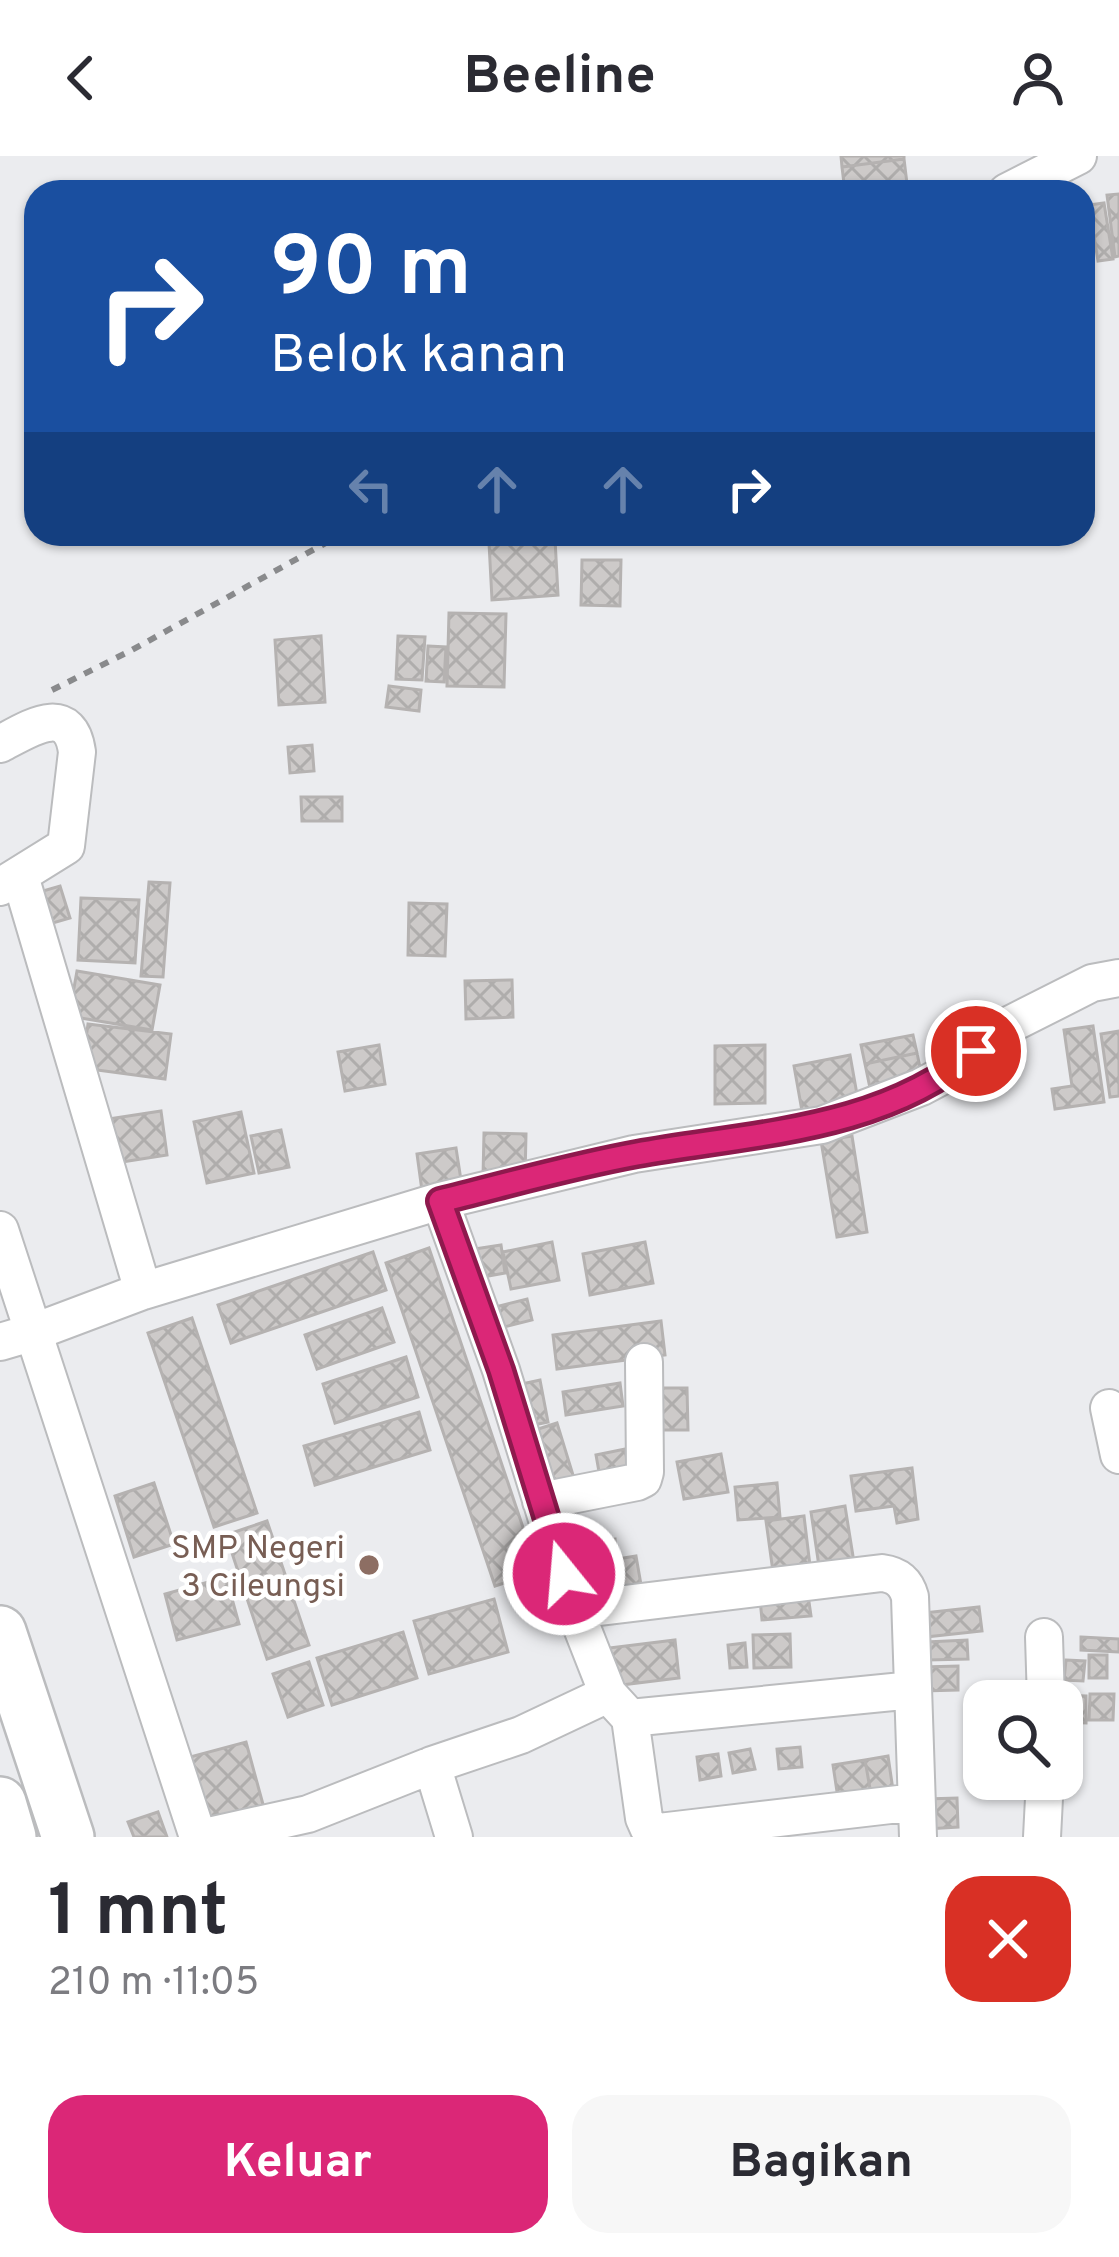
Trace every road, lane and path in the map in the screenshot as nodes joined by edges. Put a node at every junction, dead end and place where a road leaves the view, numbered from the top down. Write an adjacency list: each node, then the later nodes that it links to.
1 (1078, 156): 2 (street)
2 (1030, 180)
3 (320, 546): 4 (path)
4 (38, 697)
5 (0, 744): 6 (street)
6 (10, 882): 10 (street)
7 (1119, 978): 8 (street)
8 (440, 1201): 10 (street); 15 (street)
9 (0, 1230): 11 (street)
10 (143, 1291): 11 (street)
11 (17, 1337): 29 (street)
12 (644, 1363): 15 (street)
13 (1109, 1408): 14 (street)
14 (1119, 1455)
15 (541, 1501): 16 (street)
16 (575, 1610): 20 (street); 21 (street)
17 (0, 1632): 28 (street)
18 (1044, 1637): 19 (street)
19 (1045, 1680)
20 (913, 1690): 21 (street); 25 (street)
21 (619, 1706): 22 (street); 25 (street)
22 (432, 1765): 26 (street); 30 (street)
23 (1045, 1800): 31 (street)
24 (0, 1802): 27 (street)
25 (917, 1819)
26 (312, 1825): 29 (street)
27 (10, 1837)
28 (68, 1837)
29 (201, 1837)
30 (454, 1837)
31 (1042, 1837)

